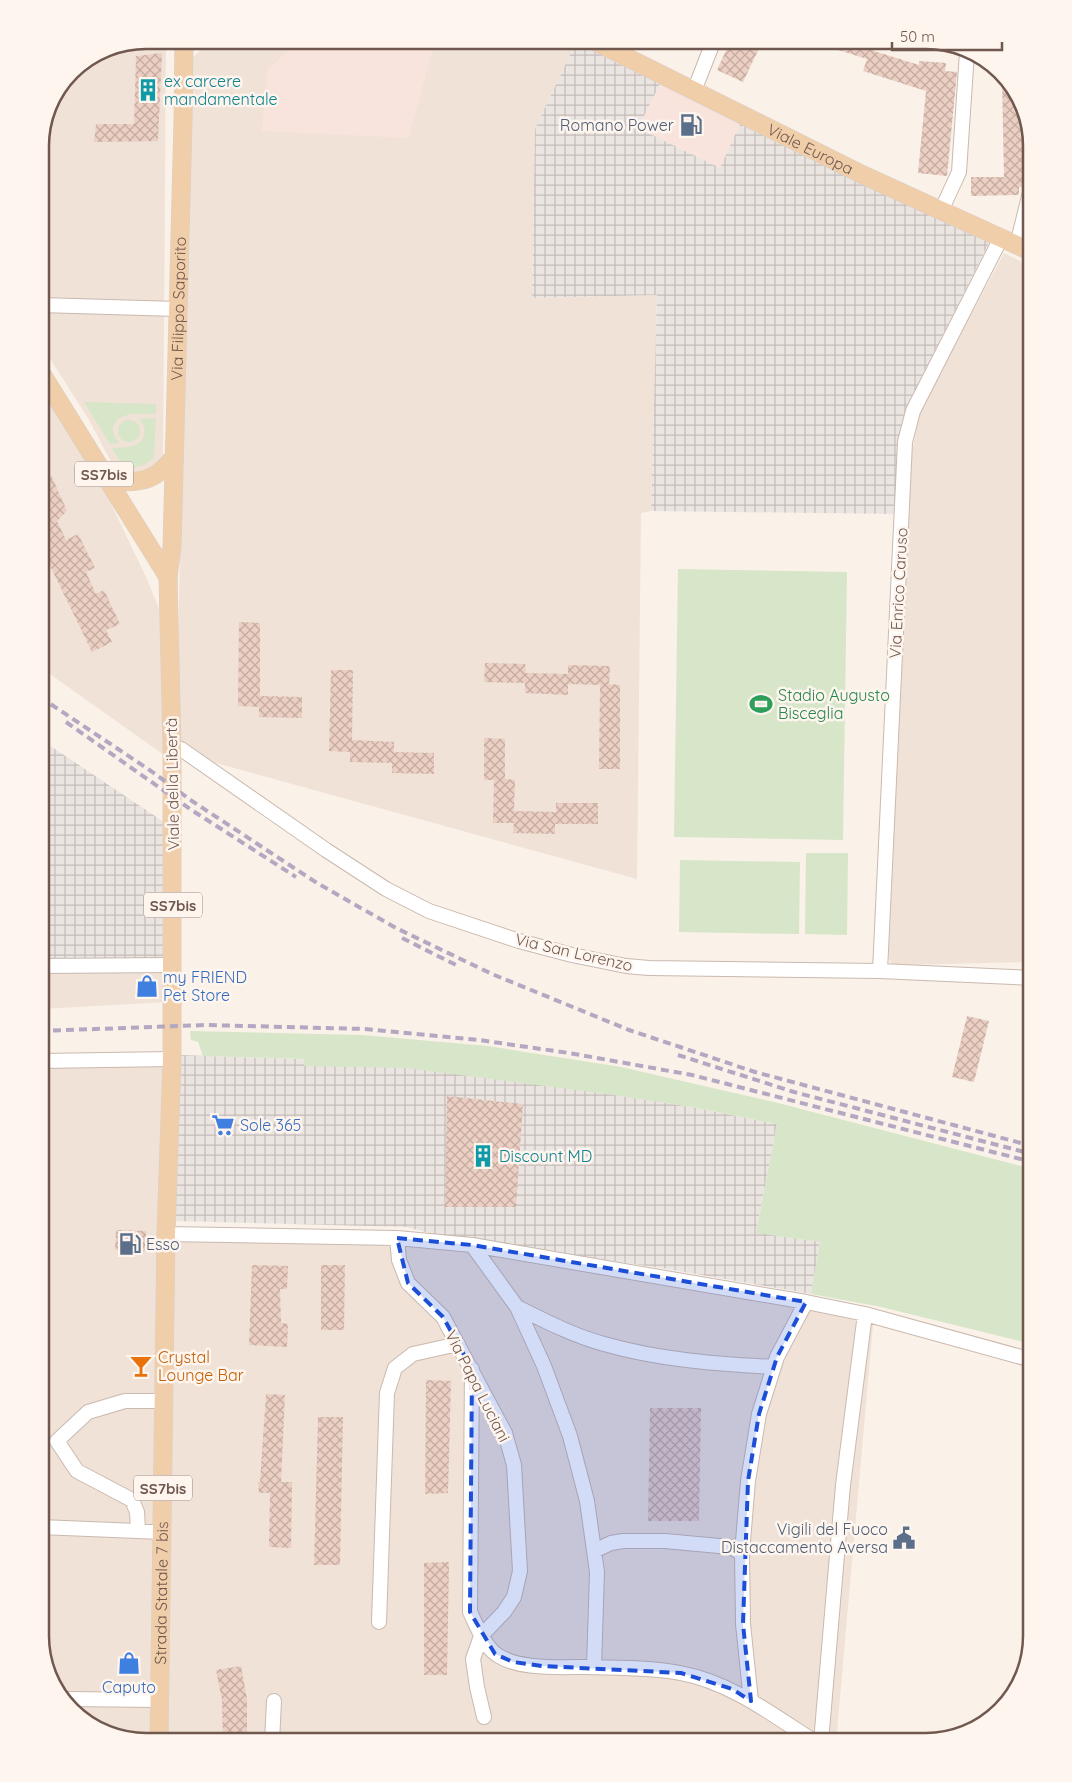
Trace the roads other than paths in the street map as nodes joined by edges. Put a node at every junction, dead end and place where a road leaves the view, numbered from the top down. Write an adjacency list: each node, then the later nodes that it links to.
1 (184, 49): 10 (main road, Via Filippo Saporito)
2 (610, 49): 5 (main road, Viale Europa)
3 (710, 49): 5 (street)
4 (967, 58): 6 (street)
5 (694, 91): 6 (main road, Viale Europa)
6 (941, 210): 7 (main road, Viale Europa)
7 (1001, 238): 8 (main road, Viale Europa); 18 (street, Via Enrico Caruso)
8 (1023, 249)
9 (49, 305): 10 (street)
10 (178, 309): 12 (main road, Via Filippo Saporito)
11 (49, 386): 13 (main road, SS7bis)
12 (174, 457): 13 (main road); 14 (main road, Via Filippo Saporito)
13 (108, 481): 14 (main road, SS7bis)
14 (168, 577): 15 (main road, Viale della Libertà / SS7bis)
15 (172, 755): 16 (main road, Viale della Libertà / SS7bis); 18 (street, Via San Lorenzo)
16 (173, 965): 17 (street); 20 (main road, Viale della Libertà / SS7bis)
17 (49, 966)
18 (880, 971): 19 (street, Via San Lorenzo)
19 (1023, 978)
20 (172, 1060): 21 (street); 22 (main road, Viale della Libertà / SS7bis)
21 (49, 1061)
22 (166, 1234): 23 (street); 32 (main road, Strada Statale 7 bis / SS7bis)
23 (397, 1238): 24 (street); 28 (street, Via Papa Luciani)
24 (472, 1245): 25 (street); 26 (street)
25 (806, 1302): 27 (street); 30 (street)
26 (517, 1307): 30 (street); 36 (street)
27 (865, 1314): 29 (street); 49 (street)
28 (458, 1344): 31 (street, Via Papa Luciani); 38 (street)
29 (1023, 1358)
30 (774, 1367): 37 (street)
31 (472, 1369): 39 (street); 39 (street, Via Papa Luciani)
32 (164, 1401): 34 (street); 35 (main road, Strada Statale 7 bis / SS7bis)
33 (49, 1527): 34 (street)
34 (138, 1530): 35 (street)
35 (162, 1532): 42 (main road, Strada Statale 7 bis / SS7bis)
36 (594, 1550): 37 (street); 40 (street)
37 (742, 1553): 44 (street)
38 (379, 1622)
39 (482, 1636): 40 (street); 45 (street, Via Papa Luciani)
40 (594, 1667): 44 (street)
41 (72, 1699): 42 (street)
42 (159, 1700): 46 (main road, Strada Statale 7 bis / SS7bis)
43 (274, 1701): 47 (street)
44 (751, 1701): 48 (street)
45 (484, 1717)
46 (159, 1733)
47 (272, 1733)
48 (801, 1733)
49 (822, 1733)

